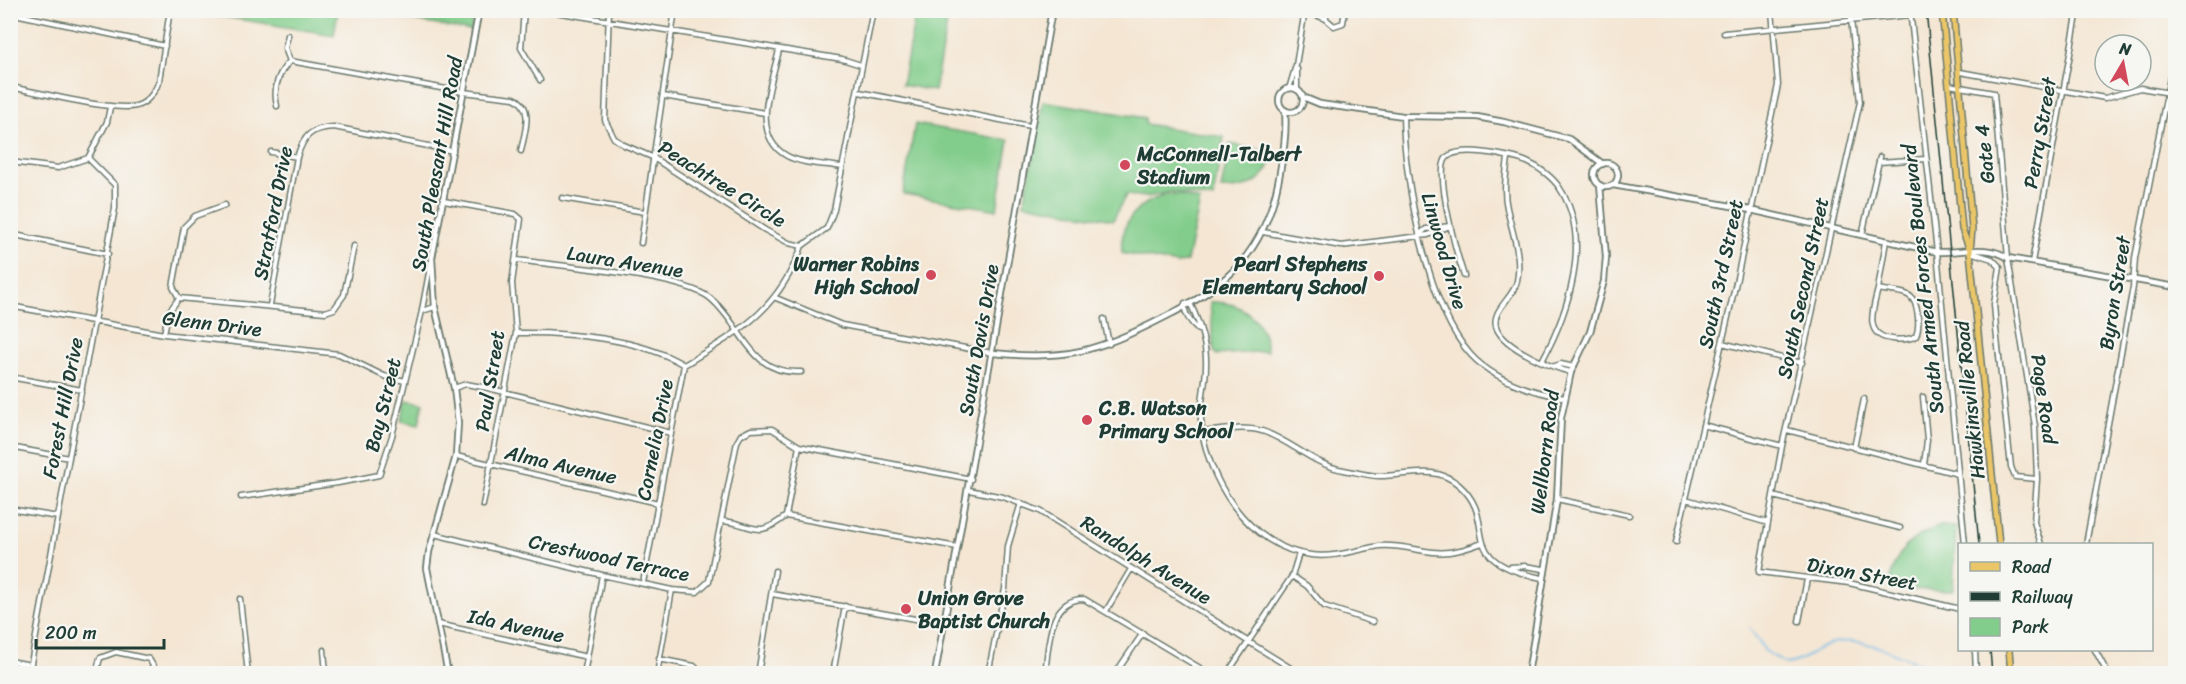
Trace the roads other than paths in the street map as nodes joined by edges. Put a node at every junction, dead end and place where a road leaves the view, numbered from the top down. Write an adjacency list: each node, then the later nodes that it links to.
1 (170, 10): 26 (street)
2 (479, 10): 39 (street, South Pleasant Hill Road)
3 (524, 10): 33 (street)
4 (543, 10): 20 (street)
5 (609, 10): 20 (street, Peachtree Circle)
6 (675, 10): 23 (street)
7 (873, 10): 30 (street, Peachtree Circle)
8 (1052, 10): 55 (street, South Davis Drive)
9 (1326, 10): 19 (street)
10 (1345, 10): 19 (street)
11 (1772, 10): 22 (street, South 3rd Street)
12 (1850, 10): 21 (street, South Second Street)
13 (1942, 10): 34 (main road, Hawkinsville Road)
14 (1953, 10): 32 (main road, Hawkinsville Road)
15 (2078, 10): 41 (street, Perry Street)
16 (1306, 11): 19 (street); 31 (street)
17 (10, 13): 26 (street)
18 (1910, 13): 21 (street); 64 (street, South Armed Forces Boulevard)
19 (1326, 19)
20 (608, 21): 23 (street); 61 (street, Peachtree Circle)
21 (1851, 21): 22 (street); 81 (street, South Second Street)
22 (1774, 29): 24 (street); 78 (street, South 3rd Street)
23 (672, 31): 28 (street); 44 (street)
24 (1724, 33)
25 (288, 35): 29 (street)
26 (165, 46): 48 (street)
27 (2175, 47): 42 (street, Byron Street)
28 (779, 50): 30 (street); 51 (street)
29 (290, 61): 39 (street); 47 (street)
30 (861, 65): 40 (street, Peachtree Circle)
31 (1296, 65): 37 (street); 38 (street)
32 (1960, 72): 36 (main road, Hawkinsville Road); 41 (street)
33 (540, 80)
34 (1949, 85): 36 (street, Gate 4); 91 (main road, Hawkinsville Road)
35 (10, 87): 48 (street)
36 (1961, 87): 91 (main road, Hawkinsville Road); 94 (street, Gate 4)
37 (1289, 88): 38 (street); 50 (street)
38 (1297, 90): 45 (street)
39 (463, 92): 56 (street, South Pleasant Hill Road); 57 (street)
40 (859, 92): 55 (street); 67 (street, Peachtree Circle)
41 (2063, 92): 42 (street); 96 (street, Perry Street)
42 (2166, 92): 43 (street); 98 (street, Byron Street)
43 (2175, 93)
44 (663, 96): 51 (street); 61 (street)
45 (1303, 97): 46 (street); 49 (street)
46 (1320, 104): 49 (street); 53 (street)
47 (277, 106)
48 (110, 107): 62 (street)
49 (1301, 107): 52 (street)
50 (1285, 110): 52 (street); 54 (street)
51 (765, 112): 67 (street)
52 (1294, 112): 54 (street)
53 (1403, 116): 59 (street); 84 (street, Linwood Drive)
54 (1287, 125): 82 (street)
55 (1030, 126): 117 (street, South Davis Drive)
56 (453, 151): 60 (street, Stratford Drive); 75 (street, South Pleasant Hill Road)
57 (521, 151)
58 (271, 152): 60 (street)
59 (1587, 153): 66 (street); 68 (street)
60 (297, 157): 103 (street, Stratford Drive)
61 (652, 157): 79 (street); 89 (street, Peachtree Circle)
62 (88, 158): 65 (street); 92 (street, Forest Hill Drive)
63 (1508, 158): 80 (street); 118 (street); 118 (street)
64 (1925, 159): 85 (street); 90 (street, South Armed Forces Boulevard)
65 (10, 162)
66 (1603, 164): 68 (street); 69 (street)
67 (842, 167): 89 (street, Peachtree Circle)
68 (1596, 169): 71 (street)
69 (1618, 176): 70 (street); 73 (street)
70 (1613, 185): 72 (street); 73 (street)
71 (1600, 186): 72 (street); 76 (street, Wellborn Road)
72 (1607, 187): 76 (street)
73 (1632, 187): 78 (street)
74 (562, 198): 79 (street)
75 (444, 201): 93 (street, South Pleasant Hill Road); 95 (street, Paul Street)
76 (1601, 203): 121 (street, Wellborn Road)
77 (225, 206): 101 (street)
78 (1750, 211): 81 (street); 116 (street, South 3rd Street)
79 (645, 212): 87 (street)
80 (1451, 226): 84 (street); 97 (street)
81 (1831, 229): 85 (street); 119 (street, South Second Street)
82 (1263, 232): 84 (street); 104 (street)
83 (10, 234): 92 (street)
84 (1421, 234): 129 (street, Linwood Drive)
85 (1862, 235): 86 (street)
86 (1886, 241): 90 (street); 100 (street)
87 (641, 243)
88 (354, 246): 103 (street)
89 (802, 246): 102 (street, Cornelia Drive)
90 (1937, 252): 91 (street); 143 (street, South Armed Forces Boulevard)
91 (1970, 252): 94 (street); 145 (street); 165 (main road, Hawkinsville Road)
92 (108, 254): 110 (street, Forest Hill Drive)
93 (432, 258): 106 (street, South Pleasant Hill Road); 108 (street, Bay Street)
94 (2008, 258): 96 (street); 145 (street, Page Road)
95 (517, 260): 112 (street, Laura Avenue); 113 (street, Paul Street)
96 (2032, 262): 98 (street)
97 (1464, 276)
98 (2132, 279): 99 (street); 167 (street, Byron Street)
99 (2175, 287)
100 (1878, 289): 100 (street)
101 (179, 298): 103 (street); 114 (street)
102 (776, 298): 112 (street, Cornelia Drive); 117 (street)
103 (270, 305)
104 (1191, 305): 107 (street); 111 (street)
105 (10, 306): 110 (street, Glenn Drive)
106 (435, 307): 108 (street); 125 (street, South Pleasant Hill Road)
107 (1184, 308): 111 (street); 115 (street)
108 (422, 310): 124 (street, Bay Street)
109 (1104, 320): 115 (street)
110 (95, 322): 114 (street, Glenn Drive); 126 (street, Forest Hill Drive)
111 (1199, 330): 133 (street)
112 (739, 332): 120 (street, Cornelia Drive); 122 (street, Laura Avenue)
113 (516, 333): 120 (street); 127 (street, Paul Street)
114 (164, 334): 124 (street, Glenn Drive)
115 (1109, 344): 117 (street)
116 (1722, 344): 119 (street); 131 (street, South 3rd Street)
117 (993, 352): 144 (street, South Davis Drive)
118 (1542, 361): 121 (street)
119 (1802, 363): 132 (street, South Second Street)
120 (684, 365): 134 (street, Cornelia Drive)
121 (1573, 370): 129 (street, Wellborn Road)
122 (801, 372)
123 (10, 377): 126 (street)
124 (405, 381): 147 (street, Bay Street)
125 (454, 388): 127 (street); 139 (street, South Pleasant Hill Road)
126 (82, 390): 140 (street, Forest Hill Drive)
127 (505, 393): 134 (street); 141 (street, Paul Street)
128 (1923, 397): 142 (street)
129 (1565, 398): 149 (street, Wellborn Road)
130 (1864, 399): 138 (street)
131 (1703, 425): 136 (street); 150 (street, South 3rd Street)
132 (1787, 430): 136 (street, South Second Street); 138 (street)
133 (1202, 432): 163 (street); 169 (street)
134 (671, 433): 151 (street, Cornelia Drive)
135 (799, 446): 144 (street, Crestwood Terrace); 156 (street); 158 (street, Crestwood Terrace)
136 (1782, 446): 148 (street, South Second Street)
137 (10, 447): 140 (street)
138 (1854, 448): 142 (street)
139 (456, 456): 141 (street, Alma Avenue); 161 (street, South Pleasant Hill Road)
140 (69, 458): 157 (street, Forest Hill Drive)
141 (492, 464): 151 (street, Alma Avenue); 153 (street, Paul Street)
142 (1924, 465): 143 (street)
143 (1958, 474): 164 (street, South Armed Forces Boulevard)
144 (971, 479): 146 (street, South Davis Drive)
145 (2037, 479): 166 (street, Page Road)
146 (969, 490): 152 (street, Randolph Avenue); 168 (street, South Davis Drive)
147 (241, 496)
148 (1773, 496): 159 (street, South Second Street); 160 (street)
149 (1557, 499): 155 (street); 171 (street, Wellborn Road)
150 (1686, 499): 159 (street); 162 (street, South 3rd Street)
151 (658, 503): 179 (street, Cornelia Drive)
152 (1021, 503): 172 (street, Randolph Avenue); 212 (street)
153 (483, 505)
154 (10, 508): 157 (street)
155 (1629, 515)
156 (786, 516): 158 (street); 168 (street)
157 (58, 517): 199 (street, Forest Hill Drive)
158 (723, 521): 180 (street, Crestwood Terrace)
159 (1768, 523): 174 (street, South Second Street)
160 (1900, 528)
161 (434, 534): 175 (street, Crestwood Terrace); 188 (street, South Pleasant Hill Road)
162 (1676, 542)
163 (1482, 543): 169 (street); 170 (street)
164 (1965, 543)
165 (1999, 543)
166 (2041, 543)
167 (2086, 543)
168 (958, 548): 189 (street, South Davis Drive)
169 (1299, 553): 176 (street)
170 (1510, 567): 171 (street); 177 (street)
171 (1544, 569): 177 (street, Wellborn Road)
172 (1131, 570): 185 (street); 191 (street, Randolph Avenue)
173 (775, 572): 181 (street)
174 (1759, 572): 178 (street, Dixon Street)
175 (602, 575): 179 (street, Crestwood Terrace); 196 (street)
176 (1292, 576): 187 (street); 191 (street)
177 (1542, 578): 218 (street, Wellborn Road)
178 (1807, 579): 184 (street, Dixon Street); 186 (street)
179 (643, 583): 180 (street, Crestwood Terrace)
180 (672, 590): 197 (street)
181 (772, 594): 183 (street); 209 (street)
182 (240, 599): 203 (street)
183 (845, 606): 189 (street); 210 (street)
184 (1958, 609)
185 (1106, 611): 190 (street); 213 (street)
186 (1799, 621)
187 (1373, 622)
188 (438, 624): 196 (street, Ida Avenue); 205 (street, South Pleasant Hill Road)
189 (944, 624): 211 (street, South Davis Drive)
190 (1143, 633): 214 (street); 215 (street)
191 (1247, 642): 216 (street); 217 (street, Randolph Avenue)
192 (324, 650): 204 (street)
193 (1975, 651): 219 (street)
194 (2009, 651): 220 (main road)
195 (2096, 651): 221 (street)
196 (587, 657): 206 (street)
197 (659, 659): 207 (street); 208 (street)
198 (10, 661): 199 (street)
199 (30, 665): 200 (street, Forest Hill Drive)
200 (29, 674)
201 (96, 674): 202 (street)
202 (158, 674)
203 (248, 674)
204 (326, 674)
205 (448, 674)
206 (584, 674)
207 (657, 674)
208 (703, 674)
209 (758, 674)
210 (833, 674)
211 (935, 674)
212 (988, 674)
213 (1045, 674)
214 (1115, 674)
215 (1210, 674)
216 (1227, 674)
217 (1300, 674)
218 (1528, 674)
219 (1976, 674)
220 (2011, 674)
221 (2108, 674)

